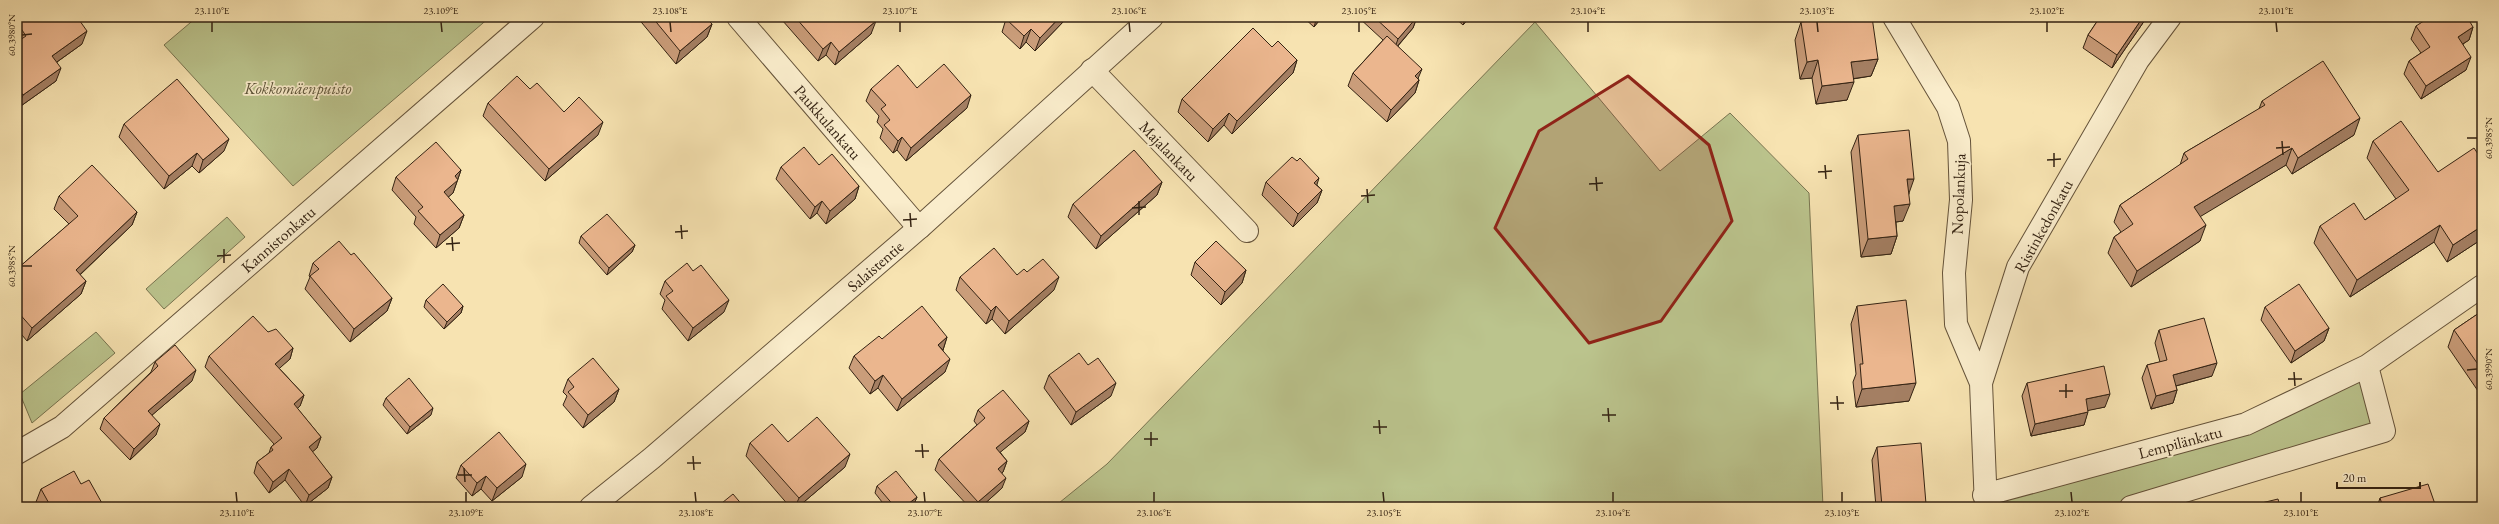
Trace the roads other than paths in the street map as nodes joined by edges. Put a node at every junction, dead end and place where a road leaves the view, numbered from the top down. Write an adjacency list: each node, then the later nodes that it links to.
1 (533, 17): 12 (street, Kannistonkatu)
2 (738, 17): 7 (street, Paukkulankatu)
3 (1152, 17): 6 (street, Salaistentie)
4 (1894, 17): 11 (street, Nopolankuja)
5 (2170, 17): 11 (street, Ristinkedonkatu)
6 (1092, 70): 7 (street, Salaistentie); 8 (street, Majalankatu)
7 (919, 228): 14 (street, Salaistentie)
8 (1247, 231)
9 (2482, 286): 10 (street, Lempilänkatu)
10 (2367, 366): 13 (street, Lempilänkatu); 15 (street)
11 (1980, 383): 13 (street, Ristinkedonkatu)
12 (17, 452)
13 (1985, 501)
14 (591, 507)
15 (2131, 507)

